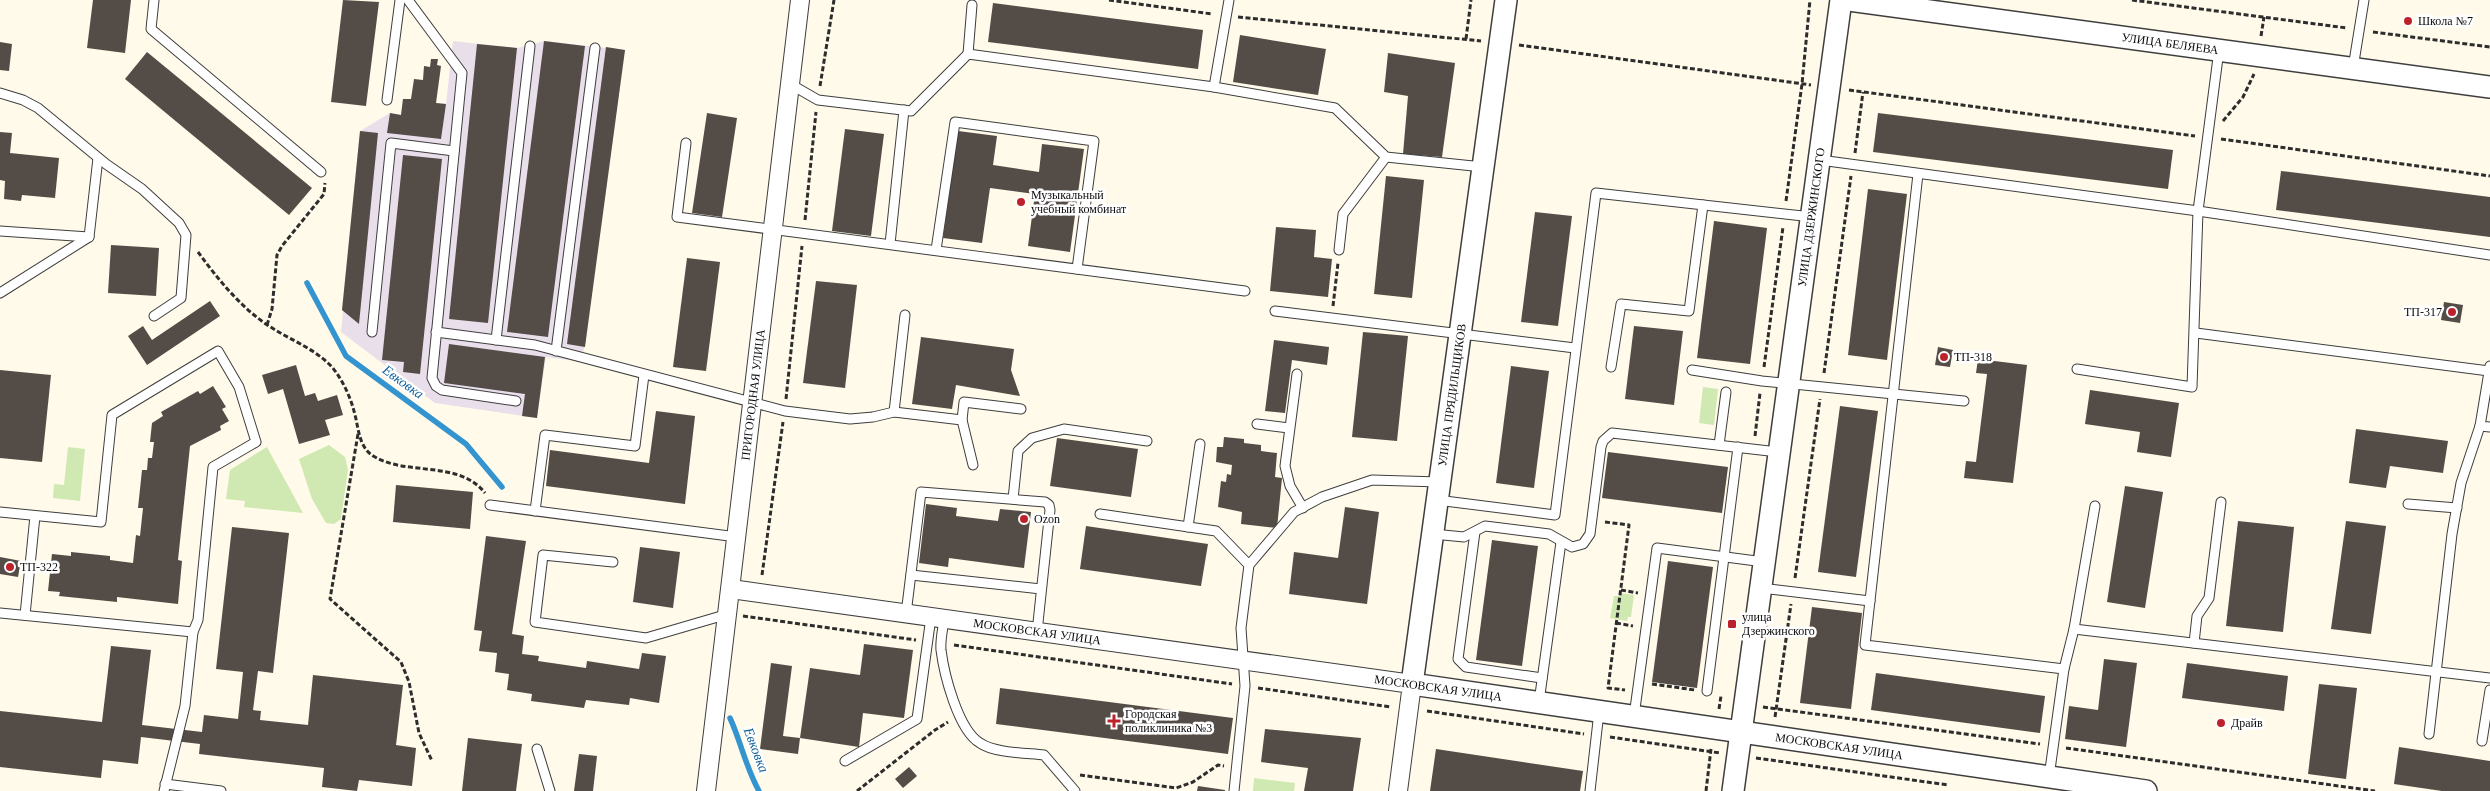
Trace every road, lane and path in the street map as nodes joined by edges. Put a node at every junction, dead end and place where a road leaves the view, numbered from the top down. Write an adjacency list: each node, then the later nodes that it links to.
1 (154, 0): 47 (lane)
2 (400, 0): 36 (lane)
3 (408, 0): 41 (lane)
4 (800, 0): 29 (street, ПРИГОРОДНАЯ УЛИЦА)
5 (834, 0): 37 (path)
6 (1109, 0): 17 (path)
7 (1229, 0): 17 (lane)
8 (1471, 0): 20 (path)
9 (1506, 0): 21 (street, УЛИЦА ПРЯДИЛЬЩИКОВ)
10 (1810, 0): 30 (path)
11 (1841, 0): 33 (street, УЛИЦА ДЗЕРЖИНСКОГО)
12 (1849, 0): 15 (street, УЛИЦА БЕЛЯЕВА)
13 (2132, 0): 18 (path)
14 (2364, 0): 19 (lane)
15 (1902, 4): 25 (street, УЛИЦА БЕЛЯЕВА)
16 (972, 5): 26 (lane)
17 (1227, 16): 20 (path); 31 (lane)
18 (2264, 17): 19 (path); 27 (path)
19 (2359, 30): 23 (path); 28 (lane)
20 (1466, 39): 21 (path)
21 (1500, 42): 30 (path); 46 (street, УЛИЦА ПРЯДИЛЬЩИКОВ)
22 (530, 46): 75 (lane)
23 (2490, 47)
24 (595, 48): 77 (lane)
25 (2219, 50): 27 (street, УЛИЦА БЕЛЯЕВА); 39 (lane)
26 (968, 54): 31 (lane); 38 (lane)
27 (2257, 55): 28 (street, УЛИЦА БЕЛЯЕВА); 39 (path)
28 (2353, 68): 32 (street, УЛИЦА БЕЛЯЕВА)
29 (790, 84): 37 (lane); 54 (street, ПРИГОРОДНАЯ УЛИЦА)
30 (1802, 84): 33 (path); 52 (path)
31 (1214, 87): 42 (lane)
32 (2490, 87)
33 (1830, 88): 34 (path); 44 (street, УЛИЦА ДЗЕРЖИНСКОГО)
34 (1863, 92): 39 (path); 45 (path)
35 (0, 93): 43 (lane)
36 (387, 100)
37 (818, 100): 38 (lane); 56 (path)
38 (904, 110): 59 (lane)
39 (2208, 137): 49 (path); 51 (lane)
40 (686, 143): 54 (lane)
41 (454, 151): 71 (lane); 72 (lane)
42 (1386, 157): 46 (lane); 61 (lane)
43 (98, 158): 57 (lane); 58 (lane)
44 (1820, 160): 45 (lane); 53 (street, УЛИЦА ДЗЕРЖИНСКОГО)
45 (1853, 165): 48 (lane); 86 (path)
46 (1483, 167): 73 (street, УЛИЦА ПРЯДИЛЬЩИКОВ)
47 (321, 172): 70 (path)
48 (1918, 174): 51 (lane); 88 (lane)
49 (2490, 176)
50 (1702, 205): 52 (lane); 76 (lane); 78 (lane)
51 (2198, 211): 62 (lane); 74 (lane)
52 (1784, 214): 53 (lane); 84 (path)
53 (1812, 217): 85 (street, УЛИЦА ДЗЕРЖИНСКОГО)
54 (772, 230): 56 (lane); 91 (street, ПРИГОРОДНАЯ УЛИЦА)
55 (0, 231): 58 (lane)
56 (804, 234): 59 (lane); 93 (path)
57 (186, 235): 68 (lane); 70 (path)
58 (89, 237): 65 (lane)
59 (890, 244): 60 (lane)
60 (936, 250): 63 (lane); 63 (lane)
61 (1339, 250): 69 (path)
62 (2490, 255)
63 (1077, 269): 64 (lane)
64 (1245, 291)
65 (0, 293)
66 (1275, 312): 69 (lane)
67 (905, 314): 94 (lane)
68 (154, 316)
69 (1332, 317): 73 (lane)
70 (267, 325): 100 (path)
71 (372, 332)
72 (436, 332): 75 (lane); 89 (lane)
73 (1460, 332): 76 (lane); 107 (street, УЛИЦА ПРЯДИЛЬЩИКОВ)
74 (2196, 333): 79 (lane); 80 (lane)
75 (496, 340): 77 (lane)
76 (1575, 348): 107 (lane)
77 (556, 351): 83 (lane)
78 (1611, 367)
79 (2077, 369)
80 (2490, 369): 97 (lane)
81 (1692, 370): 84 (lane)
82 (1297, 374): 99 (lane)
83 (644, 375): 91 (lane); 115 (lane)
84 (1762, 381): 85 (lane)
85 (1789, 383): 86 (lane); 105 (street, УЛИЦА ДЗЕРЖИНСКОГО)
86 (1822, 386): 88 (lane); 134 (path)
87 (1726, 392): 103 (lane)
88 (1893, 392): 90 (lane); 136 (lane)
89 (516, 400)
90 (1964, 401)
91 (752, 402): 93 (lane); 123 (street, ПРИГОРОДНАЯ УЛИЦА)
92 (1021, 409): 95 (lane)
93 (785, 411): 94 (lane); 135 (path)
94 (894, 412): 95 (lane)
95 (962, 420): 106 (lane)
96 (1257, 424): 99 (lane)
97 (2480, 426): 98 (lane); 114 (lane)
98 (2490, 427)
99 (1289, 428): 113 (lane)
100 (358, 431): 111 (path); 177 (path)
101 (1147, 441): 108 (lane)
102 (1200, 444): 120 (lane)
103 (1719, 445): 104 (lane); 119 (lane)
104 (1738, 447): 105 (lane); 125 (lane)
105 (1779, 452): 127 (street, УЛИЦА ДЗЕРЖИНСКОГО)
106 (973, 465)
107 (1439, 491): 113 (lane); 122 (street, УЛИЦА ПРЯДИЛЬЩИКОВ)
108 (1013, 499): 129 (lane); 132 (lane)
109 (2222, 502): 151 (lane)
110 (2408, 504): 114 (lane)
111 (490, 505): 115 (lane)
112 (2095, 506): 146 (lane)
113 (1302, 508): 128 (lane)
114 (2457, 508): 154 (lane)
115 (535, 511): 123 (lane)
116 (0, 512): 118 (lane)
117 (1100, 514): 120 (lane)
118 (35, 516): 141 (lane); 147 (lane)
119 (1591, 520): 124 (lane); 133 (path)
120 (1188, 527): 128 (lane)
121 (1475, 532): 122 (lane); 124 (lane); 155 (lane)
122 (1433, 534): 157 (street, УЛИЦА ПРЯДИЛЬЩИКОВ)
123 (737, 536): 131 (street, ПРИГОРОДНАЯ УЛИЦА)
124 (1561, 542): 155 (lane)
125 (1724, 556): 127 (lane); 159 (lane); 161 (lane)
126 (613, 562): 139 (lane)
127 (1764, 562): 130 (street, УЛИЦА ДЗЕРЖИНСКОГО)
128 (1249, 565): 152 (lane)
129 (911, 575): 132 (lane); 140 (lane)
130 (1760, 588): 134 (lane); 168 (street, УЛИЦА ДЗЕРЖИНСКОГО)
131 (731, 589): 135 (street, МОСКОВСКАЯ УЛИЦА); 139 (street, ПРИГОРОДНАЯ УЛИЦА)
132 (1041, 589): 148 (lane)
133 (1621, 590): 137 (path); 145 (path)
134 (1793, 592): 136 (lane); 171 (path)
135 (759, 593): 140 (street, МОСКОВСКАЯ УЛИЦА); 142 (path)
136 (1870, 600): 153 (lane)
137 (1637, 601)
138 (0, 613): 141 (lane)
139 (728, 614): 142 (path); 186 (street, ПРИГОРОДНАЯ УЛИЦА)
140 (906, 614): 144 (street, МОСКОВСКАЯ УЛИЦА)
141 (25, 615): 147 (lane)
142 (756, 617): 149 (path)
143 (1634, 617): 145 (path)
144 (937, 618): 148 (street, МОСКОВСКАЯ УЛИЦА); 149 (lane); 150 (lane)
145 (1616, 623): 159 (path)
146 (2074, 629): 151 (lane); 153 (lane)
147 (193, 632): 183 (lane)
148 (1037, 632): 152 (street, МОСКОВСКАЯ УЛИЦА)
149 (928, 642): 178 (lane)
150 (941, 643): 158 (path); 165 (lane)
151 (2194, 643): 154 (lane)
152 (1242, 661): 157 (street, МОСКОВСКАЯ УЛИЦА); 158 (lane)
153 (2064, 669): 181 (lane)
154 (2438, 671): 156 (lane); 169 (lane)
155 (1542, 678): 162 (lane)
156 (2490, 678)
157 (1412, 684): 162 (street, МОСКОВСКАЯ УЛИЦА); 163 (street, УЛИЦА ПРЯДИЛЬЩИКОВ)
158 (1245, 686): 163 (path); 179 (lane)
159 (1638, 687): 161 (path); 166 (lane)
160 (2490, 690): 172 (lane)
161 (1707, 692)
162 (1538, 703): 164 (street, МОСКОВСКАЯ УЛИЦА)
163 (1409, 709): 170 (path); 190 (street, УЛИЦА ПРЯДИЛЬЩИКОВ)
164 (1600, 711): 166 (street, МОСКОВСКАЯ УЛИЦА); 170 (lane)
165 (960, 715): 187 (path); 188 (lane)
166 (1634, 716): 167 (street, МОСКОВСКАЯ УЛИЦА)
167 (1714, 728): 168 (street, МОСКОВСКАЯ УЛИЦА); 174 (path)
168 (1740, 732): 171 (street, МОСКОВСКАЯ УЛИЦА); 175 (street, УЛИЦА ДЗЕРЖИНСКОГО)
169 (2429, 734)
170 (1596, 735): 174 (path); 191 (lane)
171 (1773, 736): 176 (path); 181 (street, МОСКОВСКАЯ УЛИЦА)
172 (2482, 741)
173 (537, 749): 185 (lane)
174 (1711, 751): 175 (path); 192 (path)
175 (1737, 755): 176 (path); 193 (street, УЛИЦА ДЗЕРЖИНСКОГО)
176 (1770, 760): 182 (path)
177 (432, 761)
178 (845, 761)
179 (1237, 768): 180 (path); 189 (lane)
180 (1074, 774)
181 (2049, 777): 194 (street, МОСКОВСКАЯ УЛИЦА)
182 (1955, 786)
183 (165, 788): 184 (lane)
184 (221, 791)
185 (550, 791)
186 (706, 791)
187 (857, 791)
188 (1075, 791)
189 (1234, 791)
190 (1398, 791)
191 (1590, 791)
192 (1706, 791)
193 (1733, 791)
194 (2146, 791)

